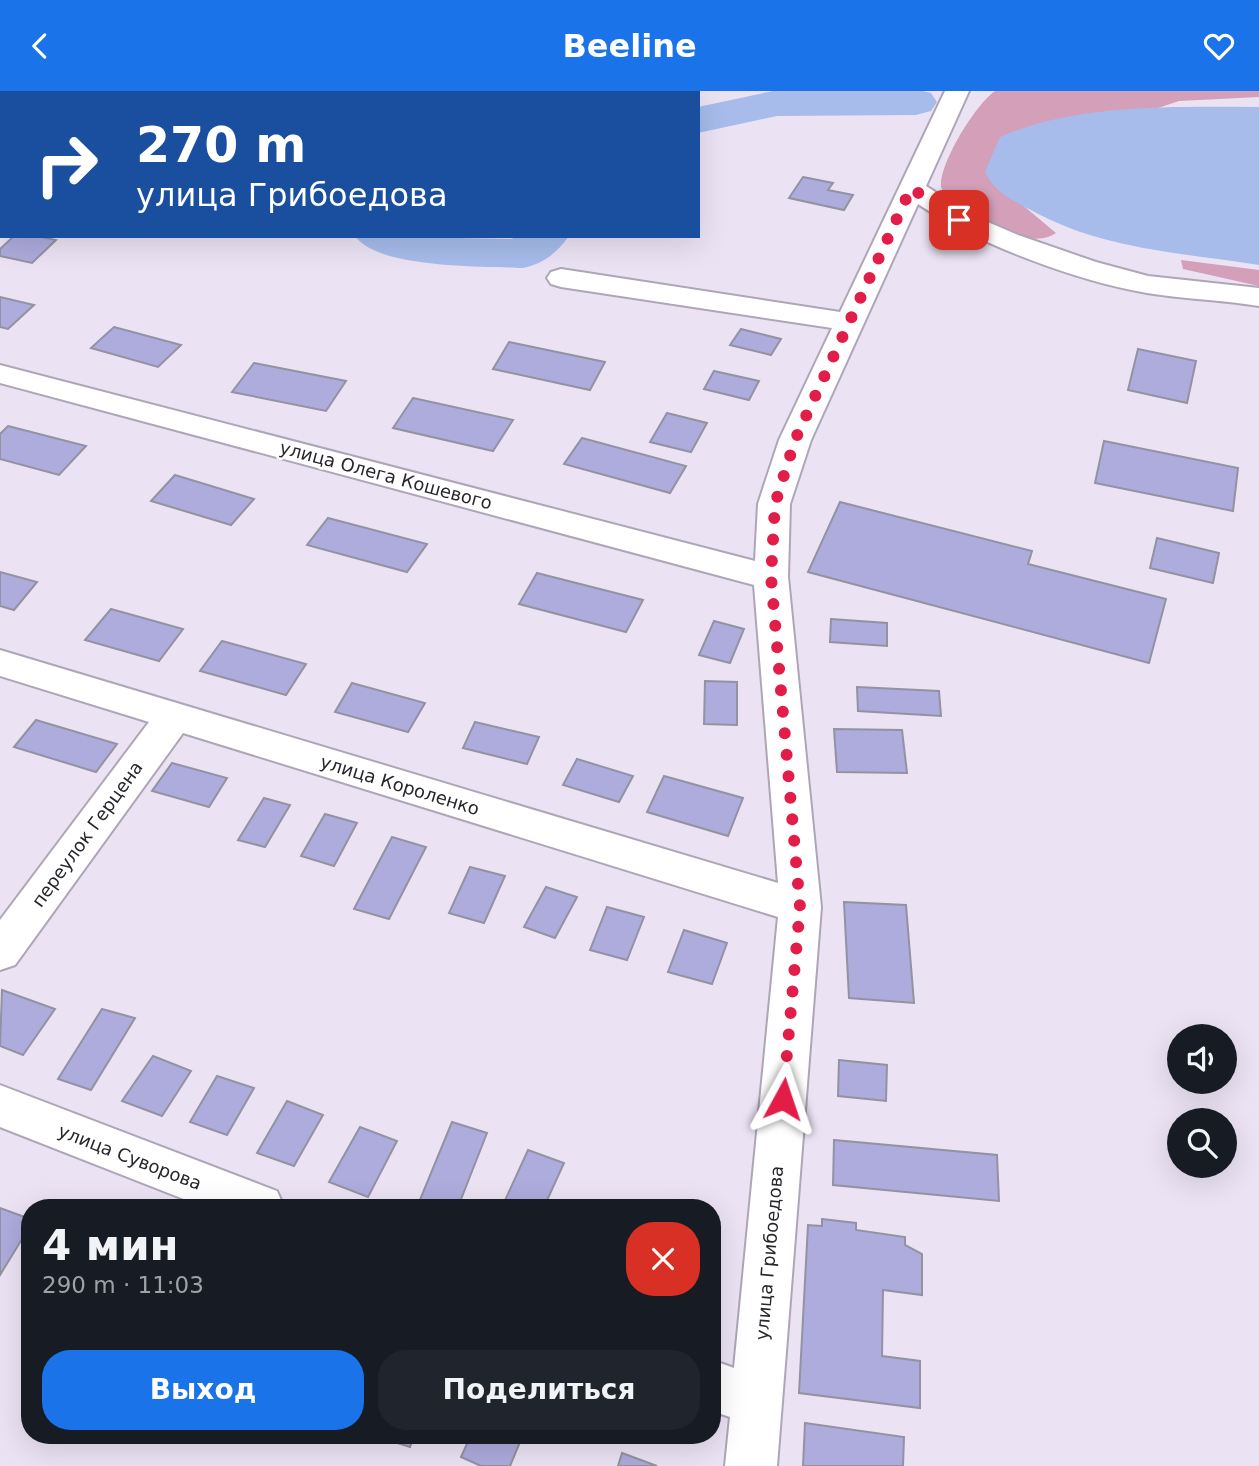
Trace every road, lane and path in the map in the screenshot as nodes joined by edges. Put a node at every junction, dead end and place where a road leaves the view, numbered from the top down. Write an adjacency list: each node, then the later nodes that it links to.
1 (957, 91): 2 (street, улица Грибоедова)
2 (911, 188): 4 (street); 5 (street, улица Грибоедова)
3 (561, 278): 5 (street)
4 (1259, 297)
5 (849, 322): 7 (street, улица Грибоедова)
6 (0, 374): 7 (street, улица Олега Кошевого)
7 (771, 577): 10 (street, улица Грибоедова)
8 (0, 663): 9 (street, улица Короленко)
9 (174, 717): 10 (street, улица Короленко); 11 (street, переулок Герцена)
10 (800, 907): 14 (street, улица Грибоедова)
11 (0, 952)
12 (0, 1106): 13 (street, улица Суворова)
13 (239, 1199)
14 (734, 1393): 15 (street, улица Грибоедова)
15 (751, 1466)

